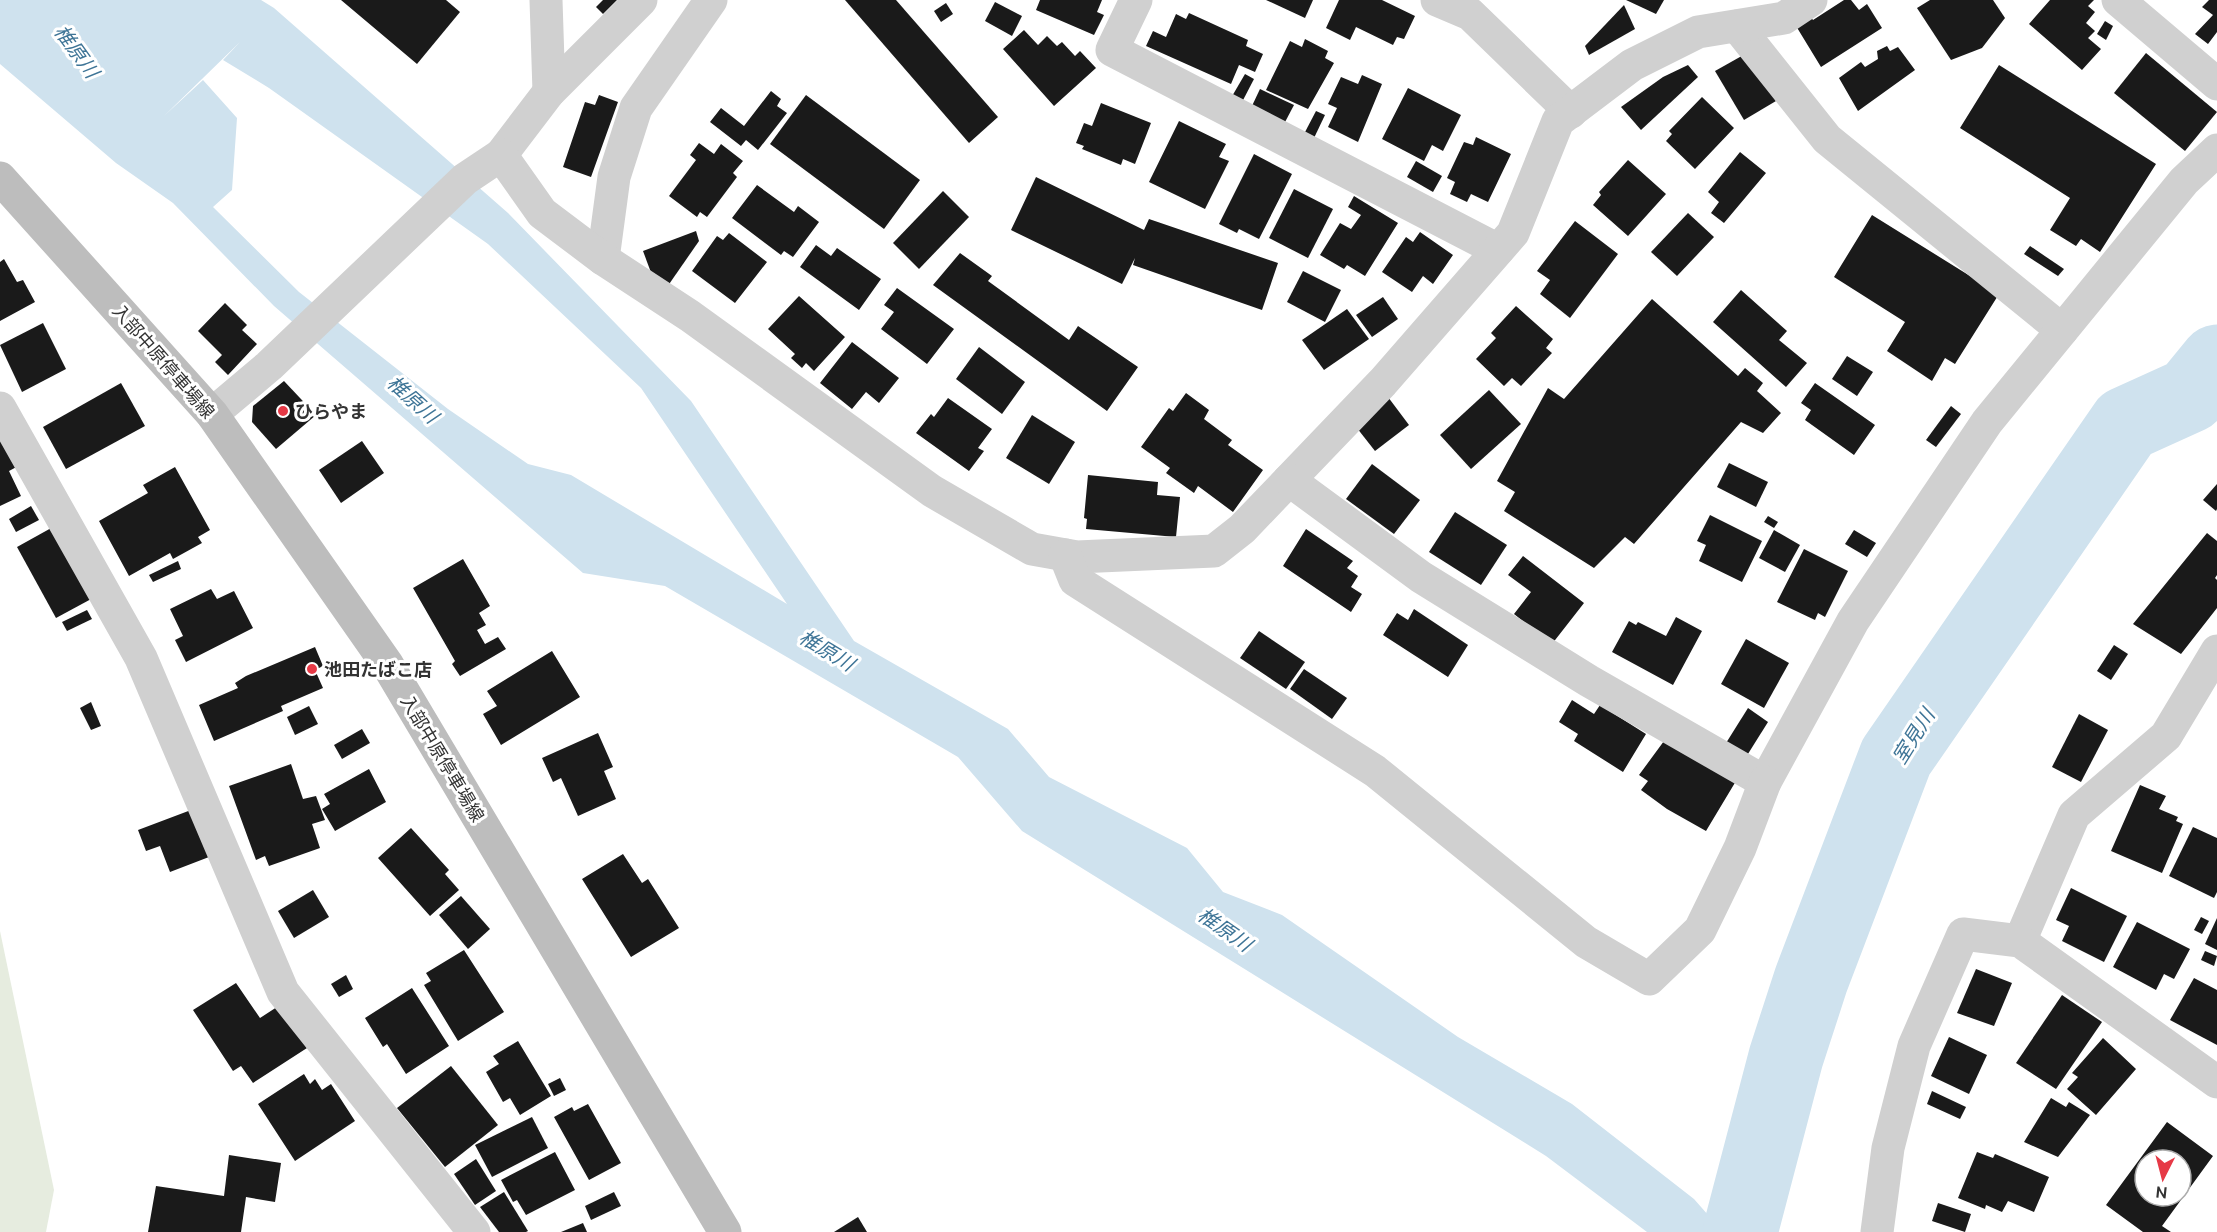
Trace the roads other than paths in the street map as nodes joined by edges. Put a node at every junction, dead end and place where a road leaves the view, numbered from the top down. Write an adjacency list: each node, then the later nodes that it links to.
1 (546, 0): 10 (street)
2 (641, 0): 10 (street)
3 (711, 0): 16 (street)
4 (1136, 0): 15 (street)
5 (1437, 0): 11 (street)
6 (1811, 0): 8 (street)
7 (2118, 0): 9 (street)
8 (1737, 26): 11 (street); 17 (street)
9 (2217, 84)
10 (549, 92): 13 (street)
11 (1571, 112): 15 (street)
12 (2217, 150): 17 (street)
13 (501, 154): 16 (street); 19 (street)
14 (0, 178): 19 (main road, 入部中原停車場線)
15 (1498, 250): 20 (street)
16 (603, 259): 21 (street)
17 (2062, 330): 23 (street)
18 (0, 408): 26 (street)
19 (212, 414): 27 (main road, 入部中原停車場線)
20 (1289, 480): 21 (street); 23 (street)
21 (1065, 555): 23 (street)
22 (2217, 651): 24 (street)
23 (1765, 782)
24 (2020, 941): 25 (street); 28 (street)
25 (2217, 1082)
26 (474, 1232)
27 (725, 1232)
28 (1877, 1232)

